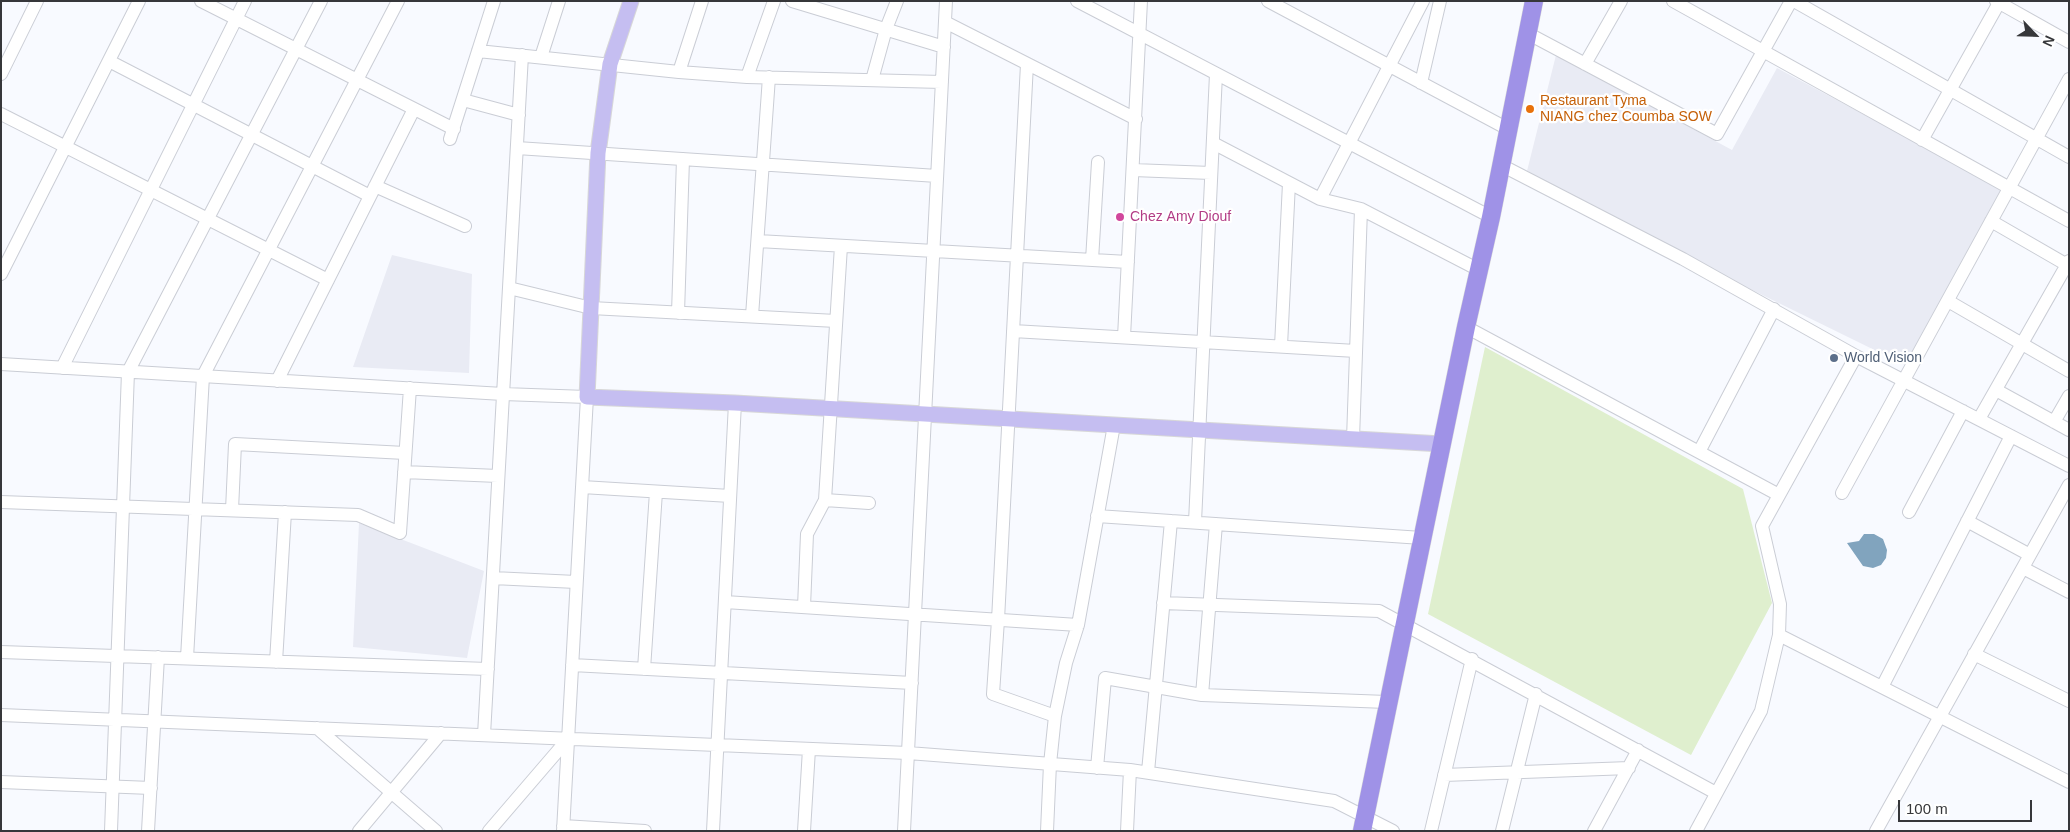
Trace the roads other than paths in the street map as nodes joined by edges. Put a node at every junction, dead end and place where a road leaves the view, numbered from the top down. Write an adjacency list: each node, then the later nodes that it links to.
1 (37, 1): 43 (street)
2 (139, 1): 37 (street)
3 (201, 1): 25 (street)
4 (245, 1): 25 (street)
5 (321, 1): 32 (street)
6 (398, 1): 47 (street)
7 (494, 1): 33 (street)
8 (559, 1): 36 (street)
9 (631, 1): 38 (main road)
10 (702, 1): 42 (street)
11 (774, 1): 45 (street)
12 (792, 1): 27 (street)
13 (897, 1): 27 (street)
14 (946, 1): 26 (street)
15 (1076, 1): 28 (street)
16 (1141, 1): 28 (street)
17 (1268, 1): 41 (street)
18 (1423, 1): 41 (street)
19 (1534, 1): 29 (highway)
20 (1620, 1): 40 (street)
21 (1673, 1): 34 (street)
22 (1792, 1): 34 (street); 52 (street)
23 (1440, 2): 51 (street)
24 (1999, 2): 30 (street); 52 (street)
25 (236, 19): 32 (street); 54 (street)
26 (945, 22): 31 (street); 39 (street)
27 (886, 29): 31 (street); 48 (street)
28 (1138, 33): 44 (street); 58 (street)
29 (1527, 33): 40 (street); 59 (highway)
30 (2069, 42)
31 (944, 47): 50 (street)
32 (296, 49): 47 (street); 60 (street)
33 (478, 51): 35 (street); 53 (street)
34 (1763, 51): 40 (street); 62 (street)
35 (522, 55): 36 (street); 57 (street)
36 (541, 57): 38 (street)
37 (109, 61): 54 (street); 65 (street)
38 (610, 64): 42 (street); 67 (main road)
39 (1027, 64): 58 (street); 92 (street)
40 (1585, 64)
41 (1390, 66): 51 (street); 64 (street)
42 (678, 72): 45 (street)
43 (1, 74)
44 (1216, 74): 63 (street); 64 (street)
45 (746, 77): 46 (street)
46 (769, 77): 48 (street); 71 (street)
47 (357, 80): 55 (street); 73 (street)
48 (872, 80): 50 (street)
49 (2069, 80): 61 (street)
50 (942, 82): 76 (street)
51 (1422, 83): 59 (street)
52 (1950, 90): 61 (street); 62 (street)
53 (463, 100): 55 (street); 57 (street)
54 (193, 105): 60 (street); 79 (street)
55 (414, 109): 80 (street)
56 (1, 114): 65 (street)
57 (519, 115): 66 (street)
58 (1136, 120): 74 (street)
59 (1508, 129): 72 (highway)
60 (252, 135): 73 (street); 84 (street)
61 (2036, 139): 68 (street); 78 (street)
62 (1922, 140): 78 (street)
63 (1213, 143): 75 (street); 77 (street)
64 (1350, 143): 81 (street); 83 (street)
65 (66, 147): 79 (street); 97 (street)
66 (517, 148): 67 (street); 99 (street)
67 (598, 153): 69 (street); 101 (main road)
68 (2069, 158)
69 (682, 159): 71 (street); 103 (street)
70 (1098, 162): 93 (street)
71 (763, 164): 76 (street); 88 (street)
72 (1500, 165): 83 (highway); 102 (street)
73 (312, 166): 80 (street); 90 (street)
74 (1133, 170): 75 (street); 94 (street)
75 (1211, 174): 109 (street)
76 (938, 176): 91 (street)
77 (1289, 183): 81 (street); 111 (street)
78 (2009, 188): 85 (street); 86 (street)
79 (151, 190): 84 (street); 115 (street)
80 (373, 191): 87 (street); 98 (street)
81 (1320, 199): 82 (street)
82 (1361, 209): 96 (street); 112 (street)
83 (1492, 217): 96 (highway)
84 (208, 219): 90 (street); 117 (street)
85 (1991, 221): 95 (street); 100 (street)
86 (2069, 222)
87 (465, 226)
88 (758, 241): 89 (street); 104 (street)
89 (840, 246): 91 (street); 105 (street)
90 (268, 250): 98 (street); 118 (street)
91 (934, 251): 92 (street); 129 (street)
92 (1017, 256): 93 (street); 107 (street)
93 (1092, 260): 94 (street)
94 (1128, 262): 108 (street)
95 (2068, 264): 110 (street)
96 (1479, 270): 106 (highway)
97 (1, 274)
98 (328, 280): 120 (street)
99 (509, 288): 101 (street); 123 (street)
100 (1948, 301): 110 (street); 119 (street)
101 (591, 308): 103 (street); 125 (main road)
102 (1774, 309): 113 (street); 139 (street)
103 (678, 313): 104 (street)
104 (752, 316): 105 (street)
105 (836, 321): 127 (street)
106 (1466, 327): 138 (highway); 139 (street)
107 (1014, 331): 108 (street); 130 (street)
108 (1124, 337): 109 (street)
109 (1204, 342): 111 (street); 134 (street)
110 (2022, 344): 116 (street); 122 (street)
111 (1281, 346): 112 (street)
112 (1356, 351): 137 (street)
113 (1856, 356): 119 (street); 148 (street)
114 (1, 364): 115 (street)
115 (62, 368): 117 (street)
116 (2069, 371)
117 (128, 372): 118 (street); 153 (street)
118 (203, 376): 120 (street); 154 (street)
119 (1904, 380): 128 (street); 147 (street)
120 (277, 381): 121 (street)
121 (410, 388): 123 (street); 140 (street)
122 (1996, 390): 131 (street); 132 (street)
123 (503, 394): 125 (street); 143 (street)
124 (2069, 396): 132 (street)
125 (587, 397): 126 (main road); 145 (street)
126 (735, 403): 127 (main road); 149 (street)
127 (830, 408): 129 (main road); 150 (street)
128 (1963, 411): 131 (street); 157 (street)
129 (926, 414): 130 (main road); 173 (street)
130 (1009, 419): 133 (main road); 174 (street)
131 (1979, 419): 136 (street)
132 (2054, 422): 135 (street)
133 (1114, 425): 134 (main road); 158 (street)
134 (1200, 430): 137 (main road); 161 (street)
135 (2069, 430)
136 (2011, 436): 141 (street); 160 (street)
137 (1353, 439): 138 (main road)
138 (1442, 444): 163 (highway)
139 (1699, 452): 148 (street)
140 (405, 453): 142 (street); 155 (street)
141 (2069, 466)
142 (404, 472): 143 (street); 156 (street)
143 (498, 476): 166 (street)
144 (2069, 485): 164 (street)
145 (582, 487): 146 (street); 167 (street)
146 (656, 492): 149 (street); 187 (street)
147 (1842, 493)
148 (1779, 495): 177 (street)
149 (730, 496): 169 (street)
150 (825, 500): 152 (street); 172 (street)
151 (1, 502): 153 (street)
152 (869, 503)
153 (123, 506): 154 (street); 180 (street)
154 (196, 509): 155 (street); 182 (street)
155 (232, 510): 156 (street)
156 (285, 512): 184 (street)
157 (1910, 512)
158 (1098, 516): 159 (street); 176 (street)
159 (1171, 521): 161 (street); 170 (street)
160 (1967, 521): 164 (street); 191 (street)
161 (1195, 522): 162 (street)
162 (1216, 524): 163 (street); 171 (street)
163 (1422, 538): 175 (highway)
164 (2030, 555): 165 (street)
165 (2023, 568): 168 (street); 179 (street)
166 (493, 578): 167 (street); 186 (street)
167 (576, 582): 185 (street)
168 (2067, 588)
169 (725, 602): 172 (street); 188 (street)
170 (1163, 602): 171 (street); 190 (street)
171 (1210, 604): 175 (street); 193 (street)
172 (804, 608): 173 (street)
173 (915, 615): 174 (street); 189 (street)
174 (998, 620): 176 (street); 197 (street)
175 (1404, 624): 183 (street); 195 (highway)
176 (1078, 625): 197 (street)
177 (1779, 635): 191 (street); 221 (street)
178 (1, 652): 180 (street)
179 (1974, 654): 194 (street); 198 (street)
180 (118, 656): 181 (street); 199 (street)
181 (158, 657): 182 (street); 200 (street)
182 (187, 658): 184 (street)
183 (1472, 659): 192 (street); 215 (street)
184 (276, 662): 186 (street)
185 (572, 665): 187 (street); 204 (street)
186 (488, 669): 203 (street)
187 (644, 669): 188 (street)
188 (721, 672): 189 (street); 205 (street)
189 (912, 683): 208 (street)
190 (1155, 687): 193 (street); 210 (street); 213 (street)
191 (1882, 687): 198 (street)
192 (1536, 694): 207 (street); 214 (street)
193 (1202, 695): 195 (street)
194 (2069, 701)
195 (1388, 702): 222 (highway)
196 (1, 715): 199 (street)
197 (1055, 716): 209 (street)
198 (1940, 717): 217 (street); 240 (street)
199 (116, 720): 200 (street); 218 (street)
200 (154, 721): 201 (street); 219 (street)
201 (317, 728): 202 (street); 220 (street)
202 (441, 734): 203 (street); 220 (street)
203 (484, 735): 204 (street)
204 (568, 739): 205 (street); 223 (street); 228 (street)
205 (718, 745): 206 (street); 230 (street)
206 (809, 749): 208 (street); 231 (street)
207 (1638, 750): 211 (street); 221 (street)
208 (908, 753): 209 (street); 232 (street)
209 (1050, 764): 210 (street); 233 (street)
210 (1097, 768): 212 (street)
211 (1629, 768): 214 (street); 238 (street)
212 (1130, 770): 213 (street); 234 (street)
213 (1148, 772): 222 (street)
214 (1516, 772): 215 (street); 237 (street)
215 (1444, 775): 236 (street)
216 (1, 782): 218 (street)
217 (2069, 782)
218 (113, 787): 219 (street); 224 (street)
219 (150, 788): 225 (street)
220 (391, 792): 226 (street); 227 (street)
221 (1716, 793): 239 (street)
222 (1363, 823): 235 (street)
223 (563, 829): 229 (street)
224 (111, 831)
225 (148, 831)
226 (359, 831)
227 (436, 831)
228 (489, 831)
229 (645, 831)
230 (713, 831)
231 (804, 831)
232 (904, 831)
233 (1046, 831)
234 (1127, 831)
235 (1393, 831)
236 (1431, 831)
237 (1502, 831)
238 (1594, 831)
239 (1696, 831)
240 (1876, 831)

